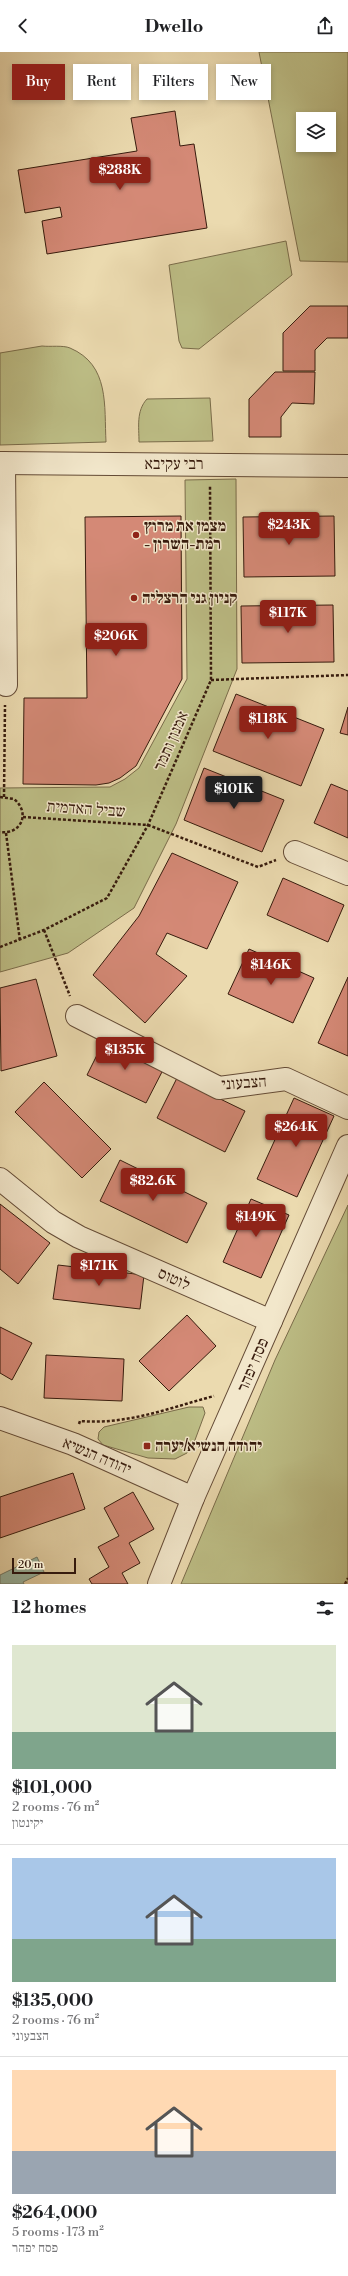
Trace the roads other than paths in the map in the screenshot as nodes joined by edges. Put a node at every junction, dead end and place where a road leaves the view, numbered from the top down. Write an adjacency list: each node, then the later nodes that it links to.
1 (2, 463): 2 (street, רבי עקיבא); 3 (street)
2 (348, 466)
3 (6, 685)
4 (294, 852): 5 (street)
5 (348, 874)
6 (77, 1016): 7 (street, הצבעוני)
7 (348, 1108)
8 (348, 1146): 10 (street, פסח יפהר)
9 (0, 1179): 10 (street, לוטוס)
10 (271, 1321): 12 (street, פסח יפהר)
11 (0, 1418): 12 (street, יהודה הנשיא)
12 (193, 1498): 13 (street, פסח יפהר)
13 (159, 1584)

